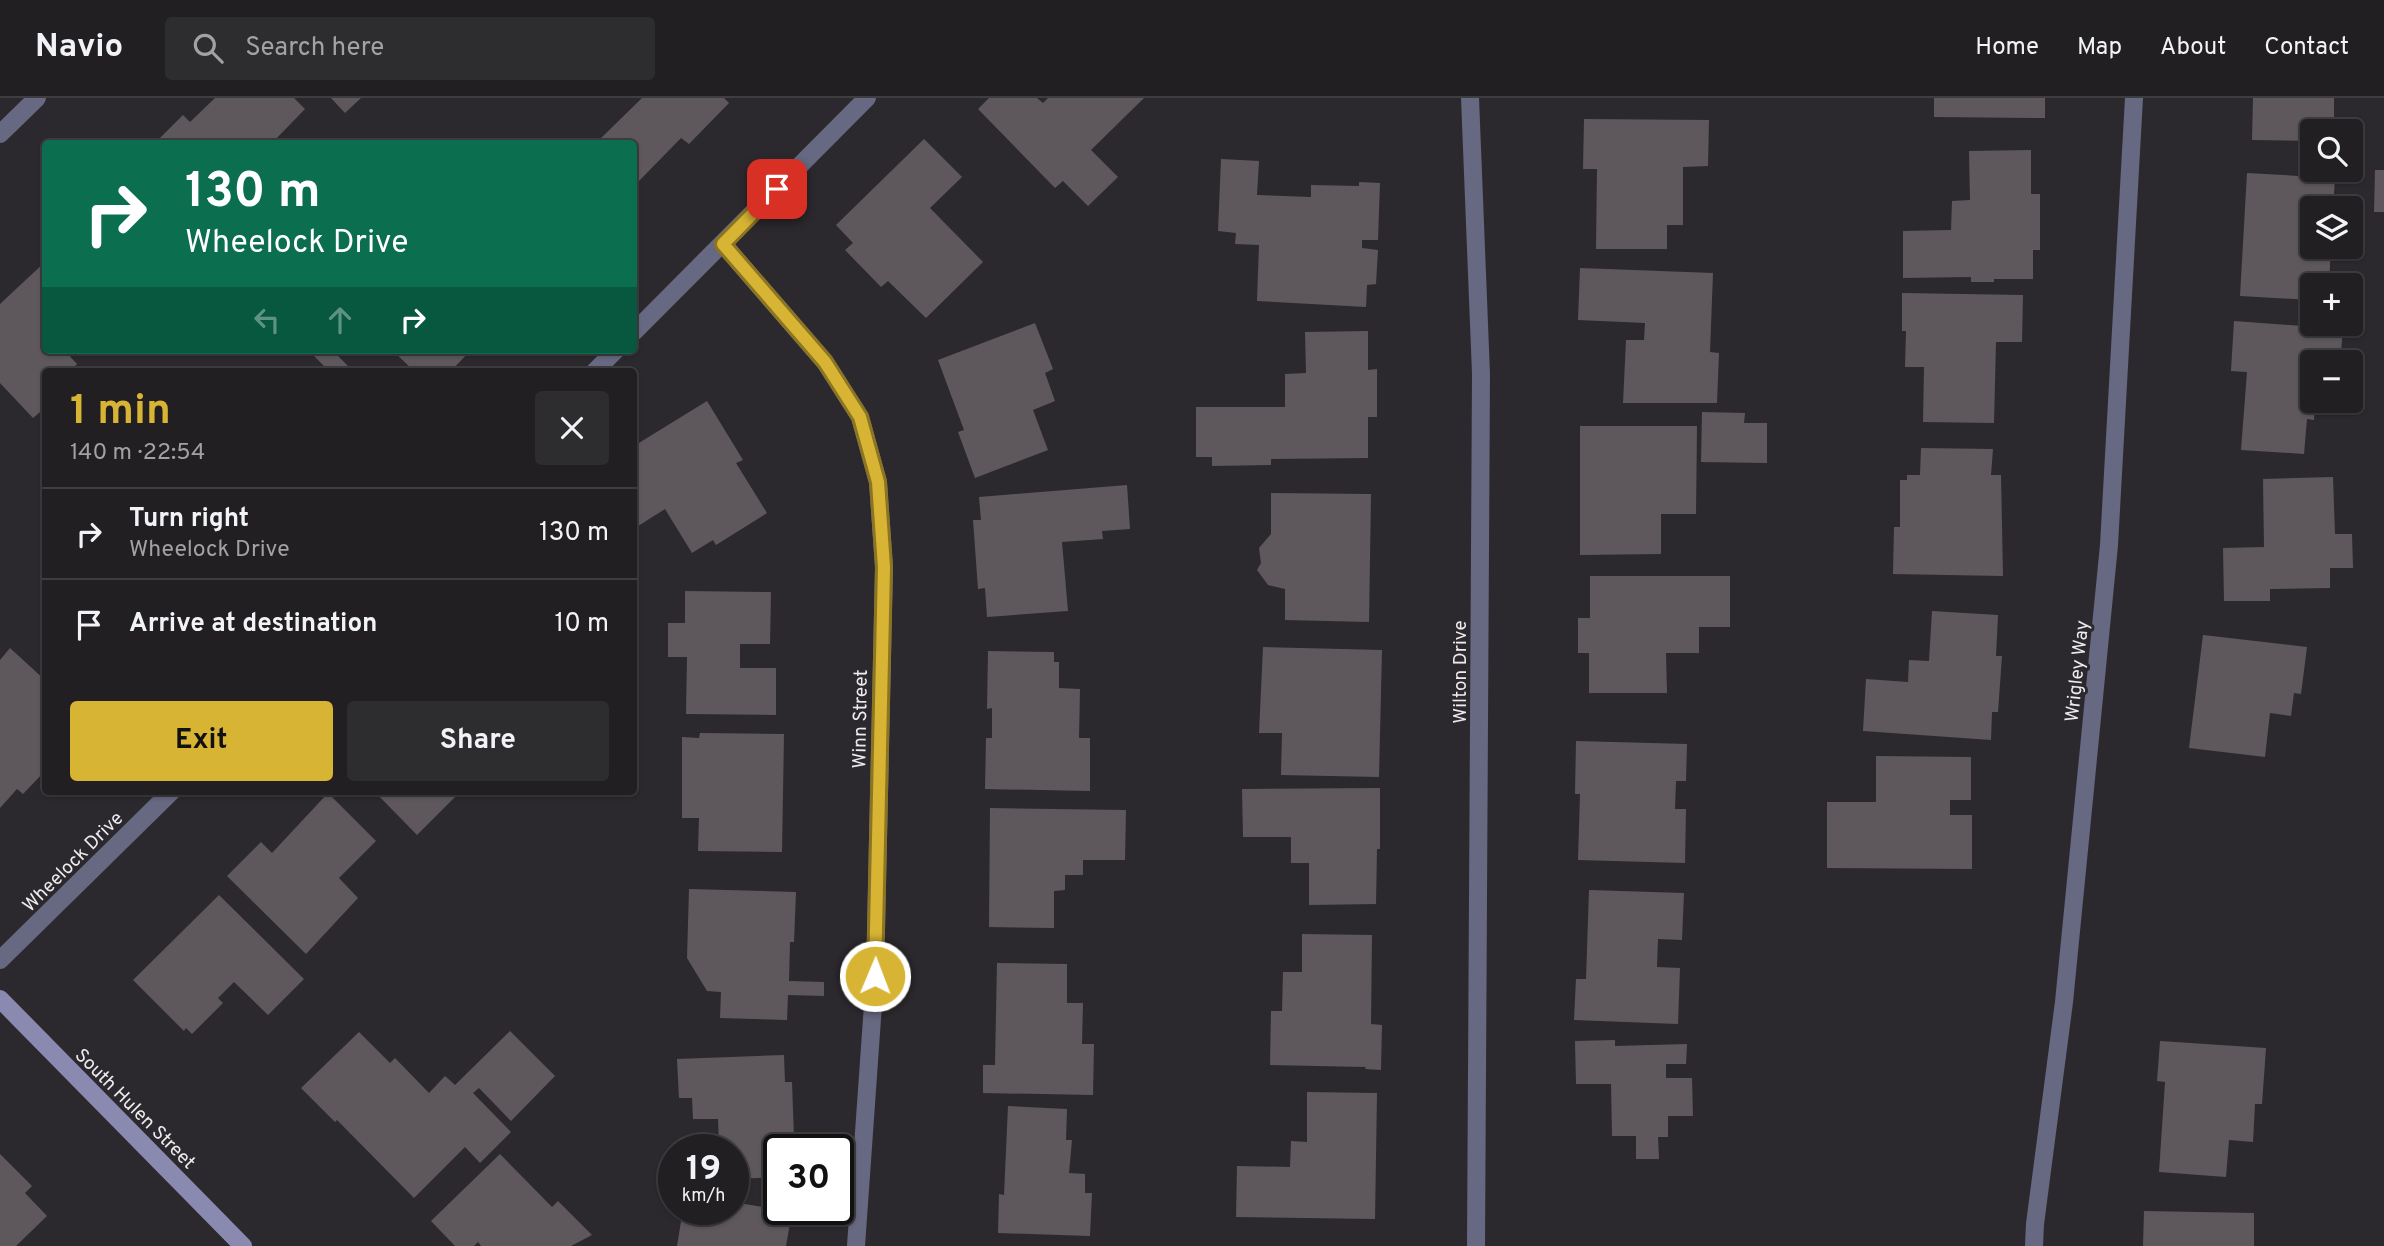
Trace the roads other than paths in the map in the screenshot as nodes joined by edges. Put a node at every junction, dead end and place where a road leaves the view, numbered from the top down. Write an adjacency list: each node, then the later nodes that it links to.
1 (37, 98): 5 (street)
2 (867, 98): 6 (street)
3 (1470, 98): 15 (street, Wilton Drive)
4 (2134, 98): 16 (street, Wrigley Way)
5 (0, 134)
6 (723, 244): 7 (street); 14 (street, Winn Street)
7 (637, 329)
8 (612, 354): 9 (street)
9 (598, 368)
10 (168, 795): 11 (street, Wheelock Drive)
11 (0, 960)
12 (0, 999): 13 (main road, South Hulen Street)
13 (243, 1246)
14 (856, 1246)
15 (1476, 1246)
16 (2035, 1246)

